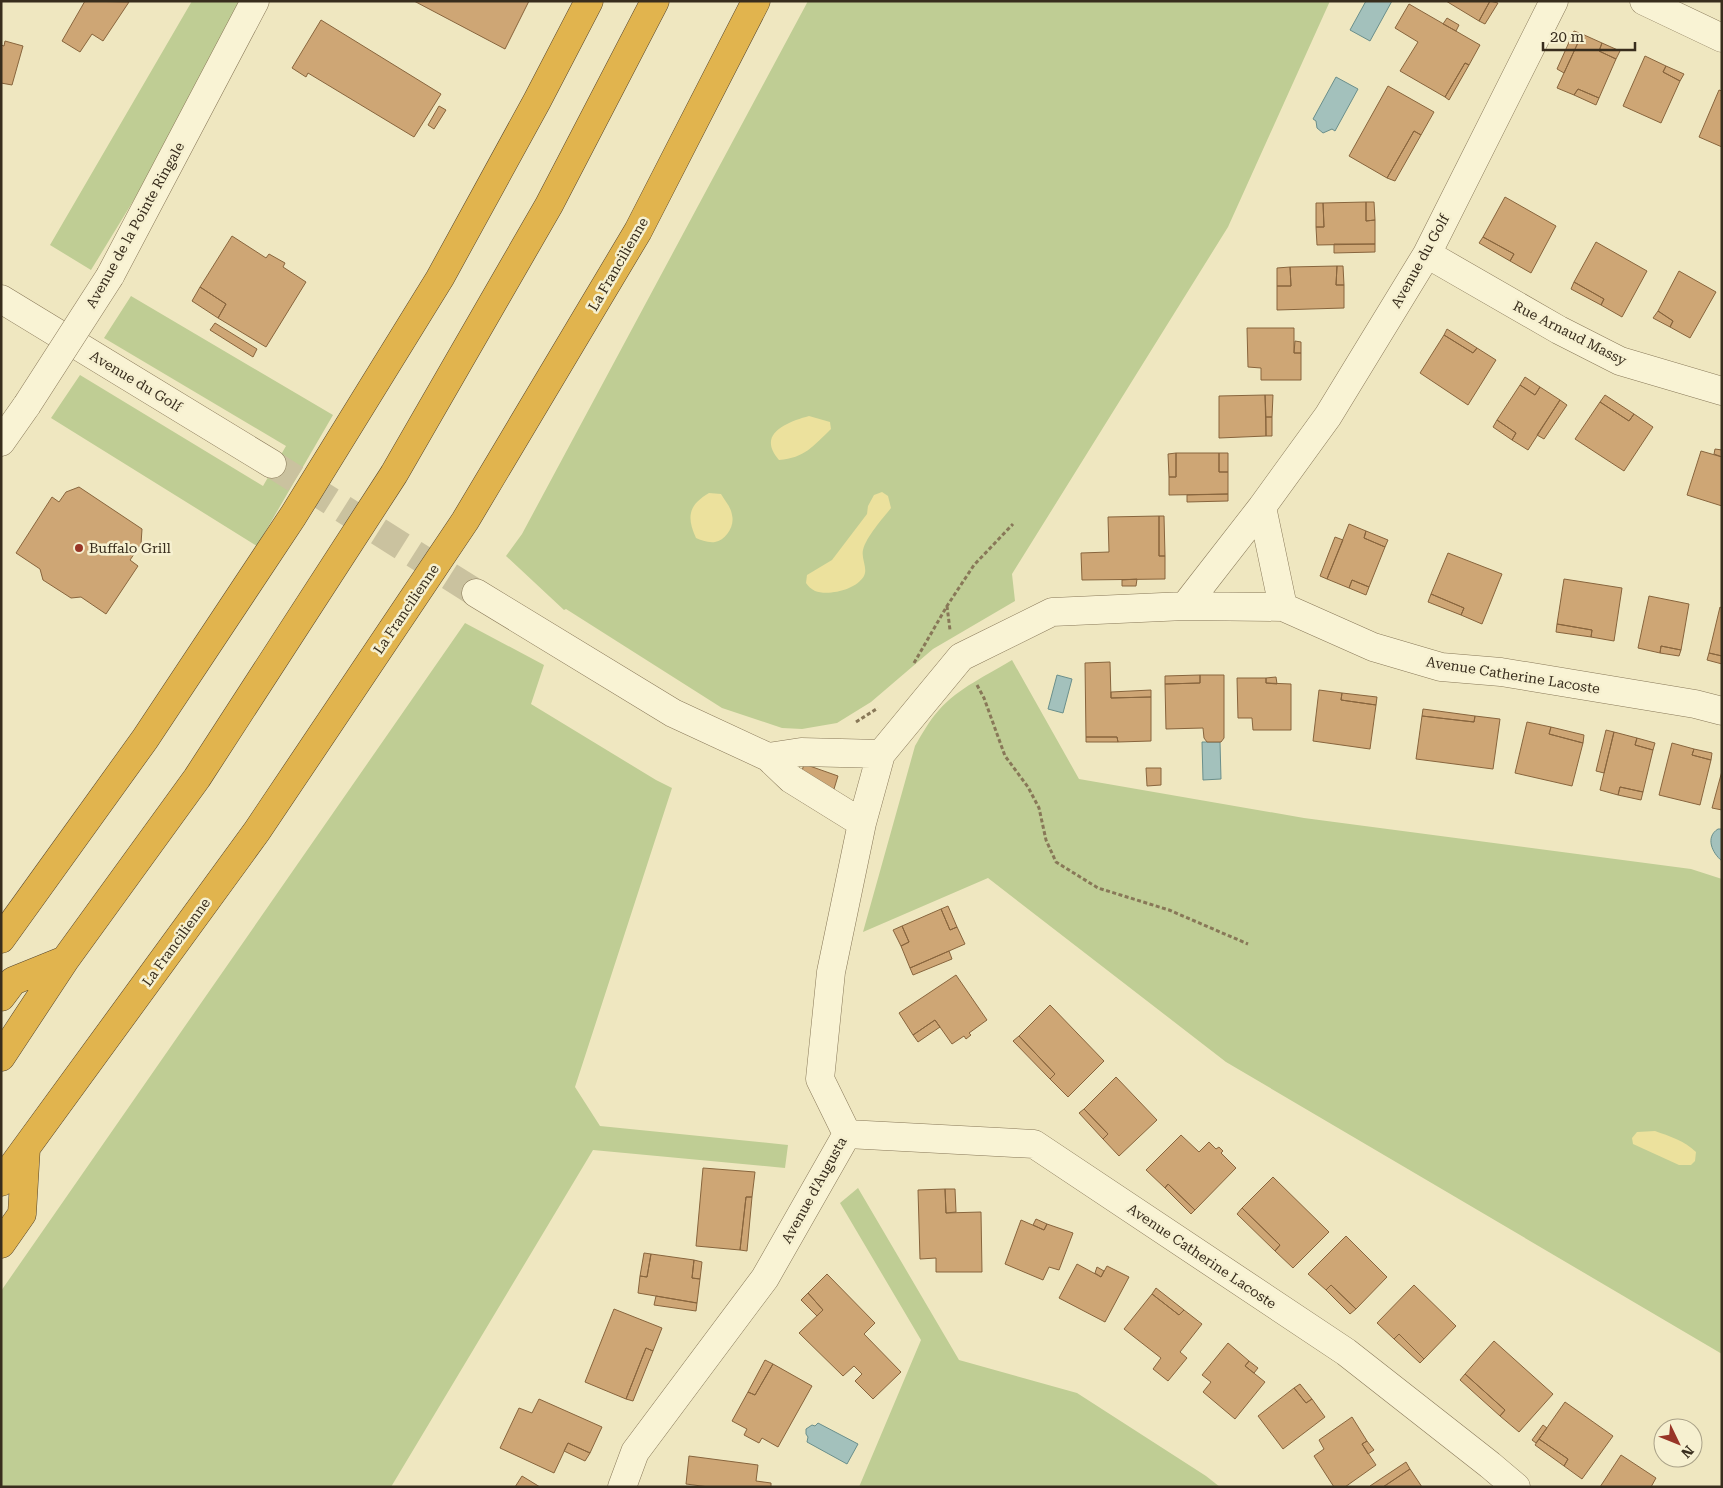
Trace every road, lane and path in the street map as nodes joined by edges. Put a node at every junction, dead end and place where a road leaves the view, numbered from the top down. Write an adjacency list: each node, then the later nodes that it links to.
1 (255, 1): 11 (street, Avenue de la Pointe Ringale, bridge)
2 (589, 1): 27 (highway)
3 (655, 1): 29 (highway)
4 (756, 1): 33 (highway, La Francilienne)
5 (1554, 1): 8 (street, Avenue du Golf)
6 (1644, 1): 7 (street)
7 (1722, 38)
8 (1427, 254): 10 (street, Rue Arnaud Massy); 13 (street, Avenue du Golf)
9 (1, 299): 12 (street, Avenue du Golf)
10 (1722, 391)
11 (1, 442)
12 (272, 464)
13 (1262, 507): 17 (street, Avenue du Golf); 18 (street)
14 (1013, 524): 16 (path)
15 (476, 592): 25 (street)
16 (947, 606): 19 (path); 20 (path)
17 (1185, 606): 18 (street); 19 (street)
18 (1283, 607): 22 (street, Avenue Catherine Lacoste)
19 (961, 658): 24 (street); 28 (path)
20 (914, 664)
21 (883, 705): 23 (path)
22 (1722, 711)
23 (852, 725)
24 (881, 754): 25 (street); 26 (street, Avenue d'Augusta)
25 (768, 757): 26 (street)
26 (862, 823): 32 (street, Avenue d'Augusta)
27 (1, 939)
28 (1248, 944)
29 (65, 960): 30 (highway); 31 (highway)
30 (1, 997)
31 (1, 1057)
32 (847, 1134): 36 (street, Avenue d'Augusta); 37 (street, Avenue Catherine Lacoste)
33 (26, 1148): 34 (highway, La Francilienne); 35 (highway)
34 (1, 1182)
35 (1, 1244)
36 (622, 1487)
37 (1516, 1487)

